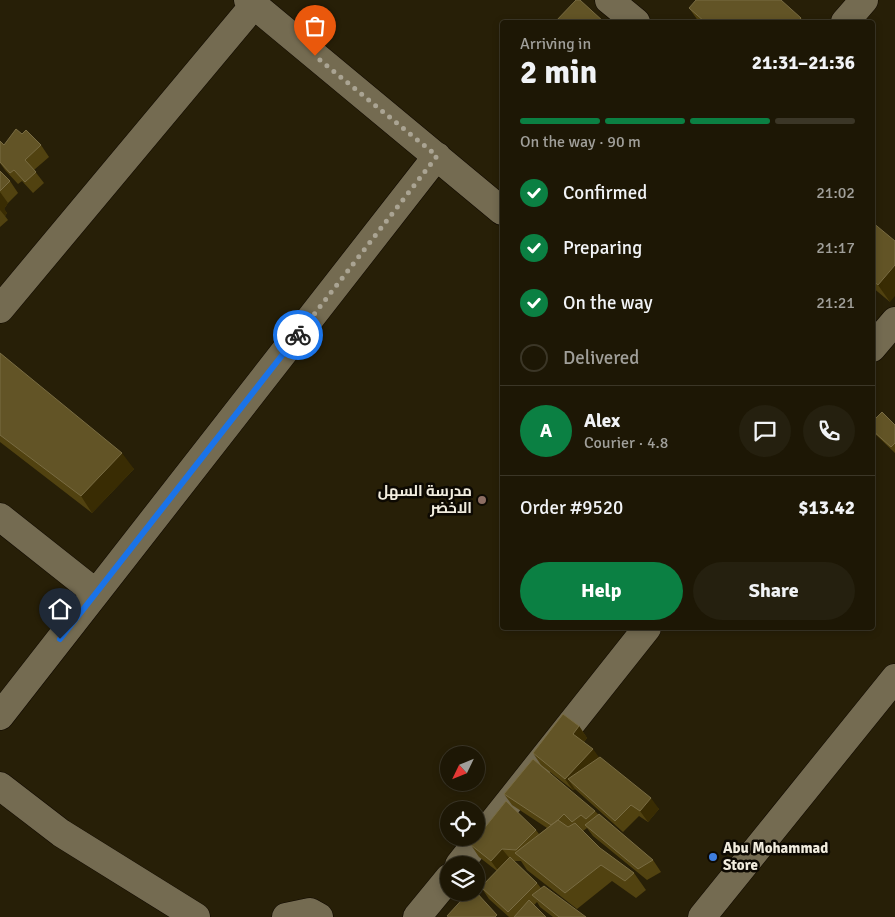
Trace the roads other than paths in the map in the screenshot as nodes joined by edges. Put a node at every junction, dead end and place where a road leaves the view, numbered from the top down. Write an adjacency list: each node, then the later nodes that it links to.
1 (609, 0): 4 (street)
2 (864, 0): 5 (street)
3 (251, 2): 6 (street); 8 (street)
4 (634, 20)
5 (847, 20)
6 (437, 156): 7 (street); 12 (street)
7 (500, 209)
8 (0, 309)
9 (895, 321): 10 (street)
10 (875, 344)
11 (0, 517): 12 (street)
12 (96, 593): 15 (street)
13 (645, 630): 17 (street)
14 (895, 678): 23 (street)
15 (0, 716)
16 (0, 786): 19 (street)
17 (466, 856)
18 (440, 889): 22 (street)
19 (196, 917)
20 (286, 917): 21 (street)
21 (319, 917)
22 (417, 917)
23 (702, 917)

